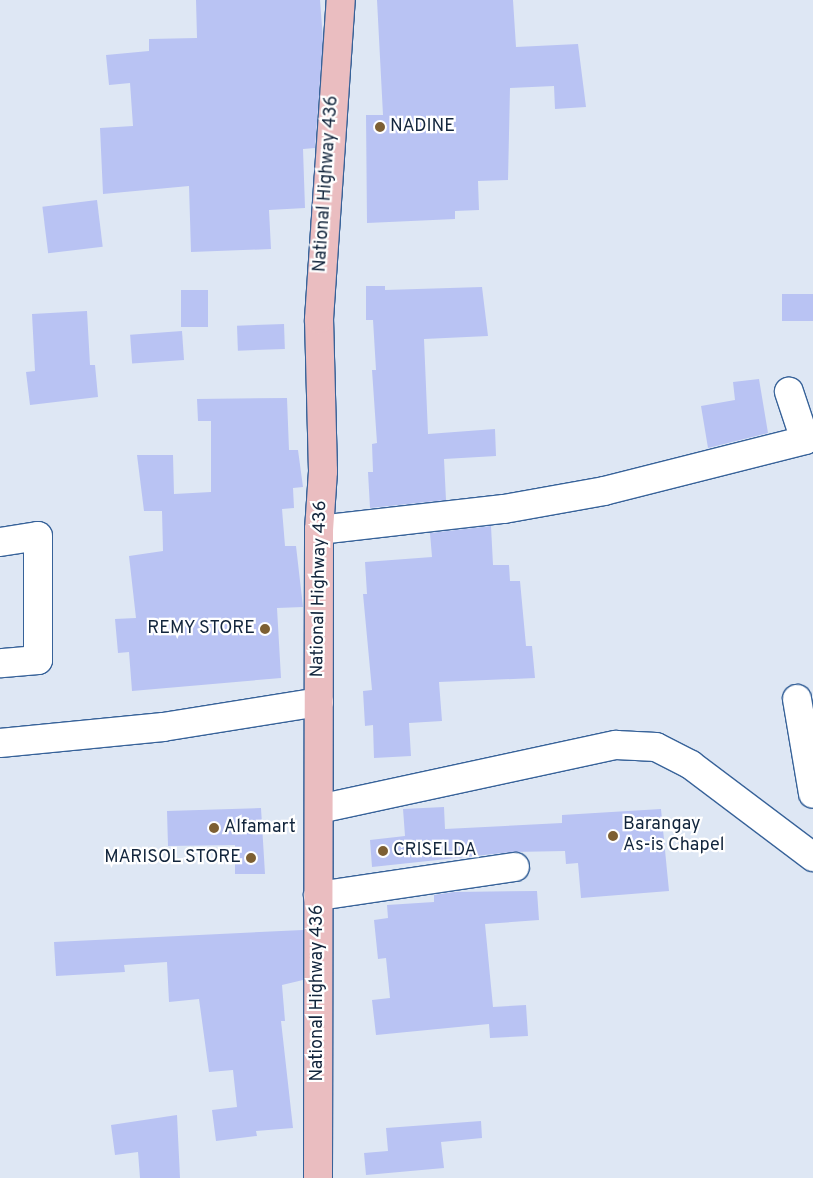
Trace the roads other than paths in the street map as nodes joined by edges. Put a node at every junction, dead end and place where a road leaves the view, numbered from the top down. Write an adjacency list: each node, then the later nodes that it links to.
1 (341, 0): 3 (main road, National Highway 436)
2 (789, 392): 3 (street)
3 (318, 530): 7 (main road, National Highway 436)
4 (0, 542): 5 (street)
5 (0, 663)
6 (797, 699): 9 (street)
7 (318, 702): 8 (street); 10 (main road, National Highway 436)
8 (0, 743)
9 (813, 794)
10 (318, 809): 11 (street); 13 (main road, National Highway 436)
11 (813, 857)
12 (515, 866): 13 (street)
13 (318, 896): 14 (main road, National Highway 436)
14 (318, 1178)

